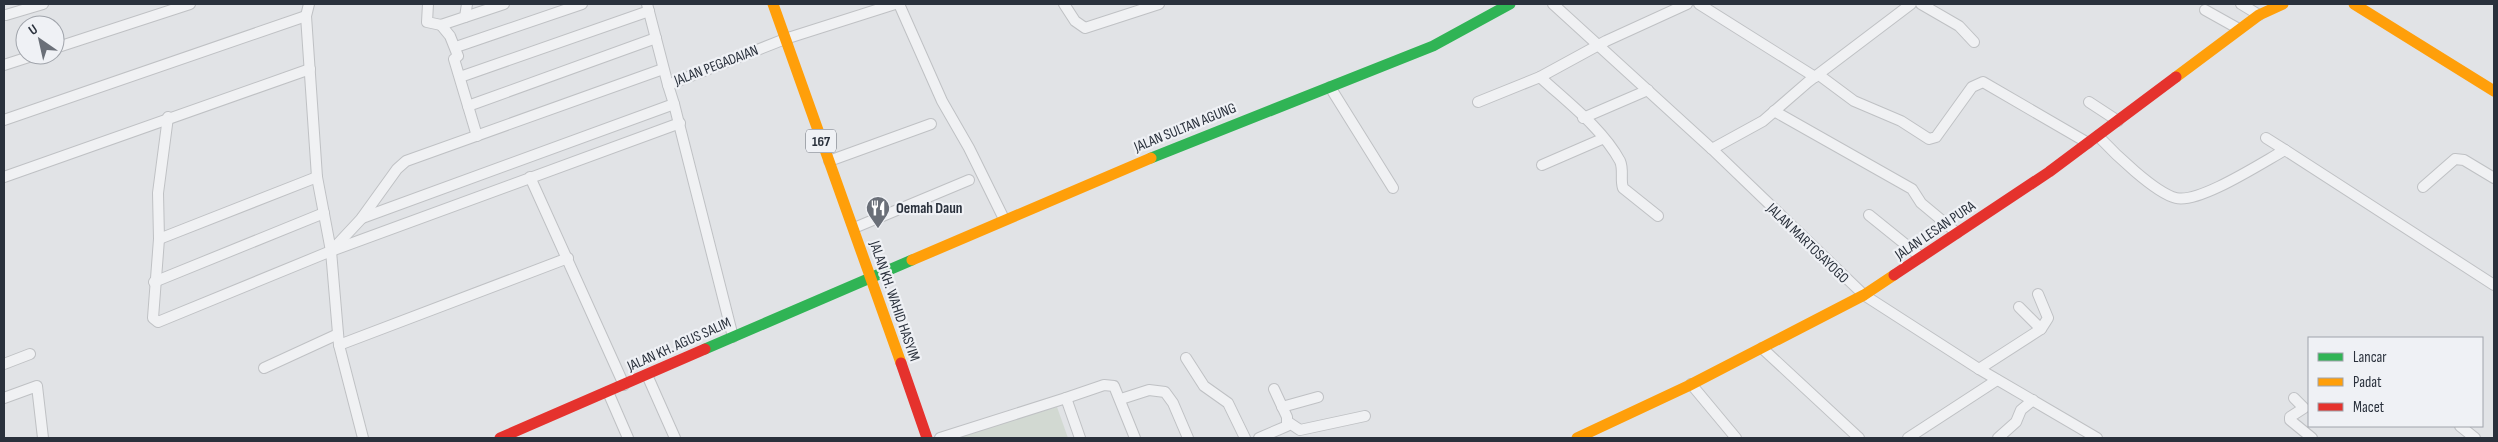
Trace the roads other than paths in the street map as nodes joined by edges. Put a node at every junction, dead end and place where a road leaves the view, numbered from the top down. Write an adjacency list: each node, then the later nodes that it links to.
1 (43, 4): 25 (street)
2 (190, 4): 35 (street)
3 (308, 4): 27 (street)
4 (428, 4): 29 (street)
5 (467, 4): 28 (street)
6 (504, 4): 28 (street)
7 (582, 4): 36 (street)
8 (773, 4): 32 (street, JALAN KH. WAHID HASYIM / 167)
9 (895, 4): 32 (street, JALAN PEGADAIAN)
10 (899, 4): 76 (street)
11 (1067, 4): 12 (street)
12 (1159, 4)
13 (1510, 4): 43 (street, JALAN SULTAN AGUNG)
14 (1553, 4): 34 (street, JALAN MARTOSAYOGO)
15 (1687, 4): 22 (street)
16 (1700, 4): 39 (street)
17 (1911, 4): 39 (street)
18 (1921, 4): 33 (street)
19 (2241, 4): 26 (street)
20 (2283, 4): 26 (street, JALAN LESAN PURA)
21 (2354, 4): 45 (street)
22 (1676, 6): 34 (street)
23 (648, 7): 31 (street, JALAN PEGADAIAN); 40 (street)
24 (2205, 10): 30 (street)
25 (7, 11)
26 (2259, 14): 30 (street, JALAN LESAN PURA)
27 (306, 16): 37 (street); 53 (street)
28 (465, 17): 29 (street)
29 (441, 24): 36 (street)
30 (2239, 29): 54 (street, JALAN LESAN PURA)
31 (656, 38): 38 (street, JALAN PEGADAIAN); 49 (street)
32 (785, 39): 42 (street, JALAN PEGADAIAN); 63 (street, JALAN KH. WAHID HASYIM / 167)
33 (1974, 42)
34 (1600, 44): 41 (street); 44 (street, JALAN MARTOSAYOGO)
35 (65, 45)
36 (456, 48): 40 (street)
37 (310, 68): 51 (street); 66 (street)
38 (663, 69): 42 (street, JALAN PEGADAIAN); 57 (street)
39 (1817, 76): 50 (street); 60 (street)
40 (460, 77): 49 (street)
41 (1540, 77): 46 (street); 52 (street)
42 (668, 85): 48 (street)
43 (1330, 87): 71 (street); 76 (street, JALAN SULTAN AGUNG)
44 (1648, 90): 52 (street); 61 (street, JALAN MARTOSAYOGO)
45 (2494, 91)
46 (1478, 102)
47 (2089, 102): 54 (street)
48 (674, 104): 55 (street); 75 (street)
49 (468, 106): 57 (street)
50 (1774, 112): 61 (street); 78 (street)
51 (168, 117): 65 (street); 79 (street)
52 (1583, 118): 59 (street)
53 (4, 120)
54 (2118, 121): 60 (street, JALAN LESAN PURA)
55 (680, 123): 67 (street); 91 (street)
56 (931, 124): 63 (street)
57 (477, 136): 75 (street)
58 (2266, 138): 62 (street)
59 (1602, 139): 64 (street); 74 (street)
60 (2093, 139): 62 (street); 78 (street, JALAN LESAN PURA)
61 (1712, 149): 87 (street, JALAN MARTOSAYOGO)
62 (2285, 150): 85 (street)
63 (829, 161): 77 (street, JALAN KH. WAHID HASYIM / 167)
64 (1542, 165)
65 (4, 177)
66 (317, 177): 72 (street); 79 (street)
67 (530, 177): 80 (street); 82 (street)
68 (2494, 178): 70 (street)
69 (969, 180): 77 (street)
70 (2423, 187)
71 (1393, 188)
72 (324, 213): 80 (street); 84 (street)
73 (1869, 215): 81 (street)
74 (1658, 216)
75 (361, 219): 80 (street)
76 (1004, 220): 83 (street, JALAN SULTAN AGUNG)
77 (854, 228): 83 (street, JALAN KH. WAHID HASYIM / 167)
78 (1957, 233): 81 (street, JALAN LESAN PURA)
79 (159, 239): 84 (street)
80 (330, 248): 84 (street); 90 (street)
81 (1921, 257): 87 (street, JALAN LESAN PURA)
82 (568, 258): 92 (street); 102 (street)
83 (870, 277): 91 (street, JALAN KH. AGUS SALIM); 120 (street, JALAN KH. WAHID HASYIM / 167)
84 (154, 282)
85 (2494, 285)
86 (2038, 294): 89 (street)
87 (1864, 295): 93 (street, JALAN LESAN PURA); 98 (street, JALAN MARTOSAYOGO)
88 (2019, 307): 89 (street)
89 (2041, 329): 98 (street)
90 (338, 334): 92 (street); 97 (street)
91 (733, 337): 99 (street, JALAN KH. AGUS SALIM)
92 (339, 345): 116 (street)
93 (1762, 348): 101 (street, JALAN LESAN PURA); 129 (street)
94 (30, 354): 96 (street)
95 (1186, 358): 125 (street)
96 (4, 364)
97 (264, 368)
98 (1979, 368): 100 (street, JALAN MARTOSAYOGO)
99 (647, 375): 102 (street, JALAN KH. AGUS SALIM); 119 (street)
100 (1997, 380): 110 (street, JALAN MARTOSAYOGO); 130 (street)
101 (1691, 384): 127 (street, JALAN LESAN PURA); 128 (street)
102 (624, 385): 104 (street, JALAN KH. AGUS SALIM)
103 (1274, 390): 111 (street)
104 (608, 392): 117 (street, JALAN KH. AGUS SALIM); 118 (street)
105 (1318, 397): 111 (street)
106 (4, 398): 115 (street)
107 (1066, 398): 109 (street); 121 (street); 122 (street)
108 (2294, 398): 133 (street)
109 (1121, 399): 123 (street); 124 (street)
110 (2032, 400): 131 (street); 132 (street, JALAN MARTOSAYOGO)
111 (1282, 407): 113 (street)
112 (1365, 416): 113 (street)
113 (1288, 422): 126 (street)
114 (2461, 427): 134 (street)
115 (43, 438)
116 (362, 438)
117 (500, 438)
118 (628, 438)
119 (675, 438)
120 (927, 438)
121 (940, 438)
122 (1080, 438)
123 (1135, 438)
124 (1188, 438)
125 (1245, 438)
126 (1259, 438)
127 (1577, 438)
128 (1736, 438)
129 (1858, 438)
130 (1908, 438)
131 (1998, 438)
132 (2097, 438)
133 (2312, 438)
134 (2475, 438)

